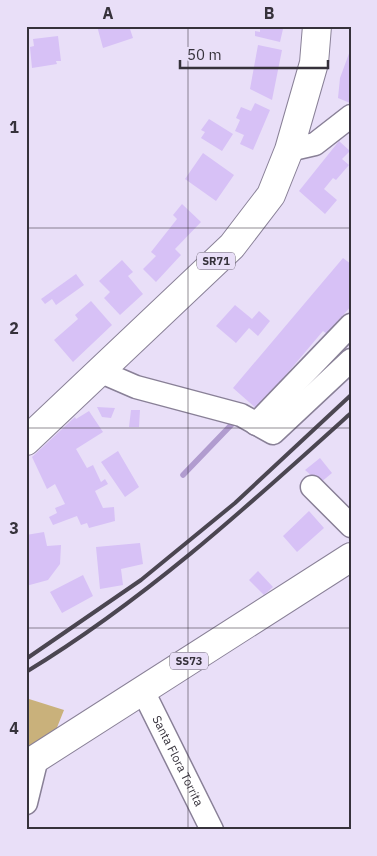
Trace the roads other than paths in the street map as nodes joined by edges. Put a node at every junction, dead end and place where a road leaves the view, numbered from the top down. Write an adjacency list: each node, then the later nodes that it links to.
1 (317, 26): 3 (main road, SR71)
2 (351, 116): 3 (street)
3 (289, 150): 6 (main road, SR71)
4 (351, 325): 7 (street)
5 (351, 360): 7 (street)
6 (99, 371): 7 (street); 8 (main road, SR71)
7 (264, 428)
8 (26, 441)
9 (312, 487): 10 (street)
10 (351, 526)
11 (351, 557): 12 (main road, SS73)
12 (143, 690): 13 (main road, SS73); 15 (street, Santa Flora Torrita)
13 (32, 761): 14 (street)
14 (26, 802)
15 (212, 830)

